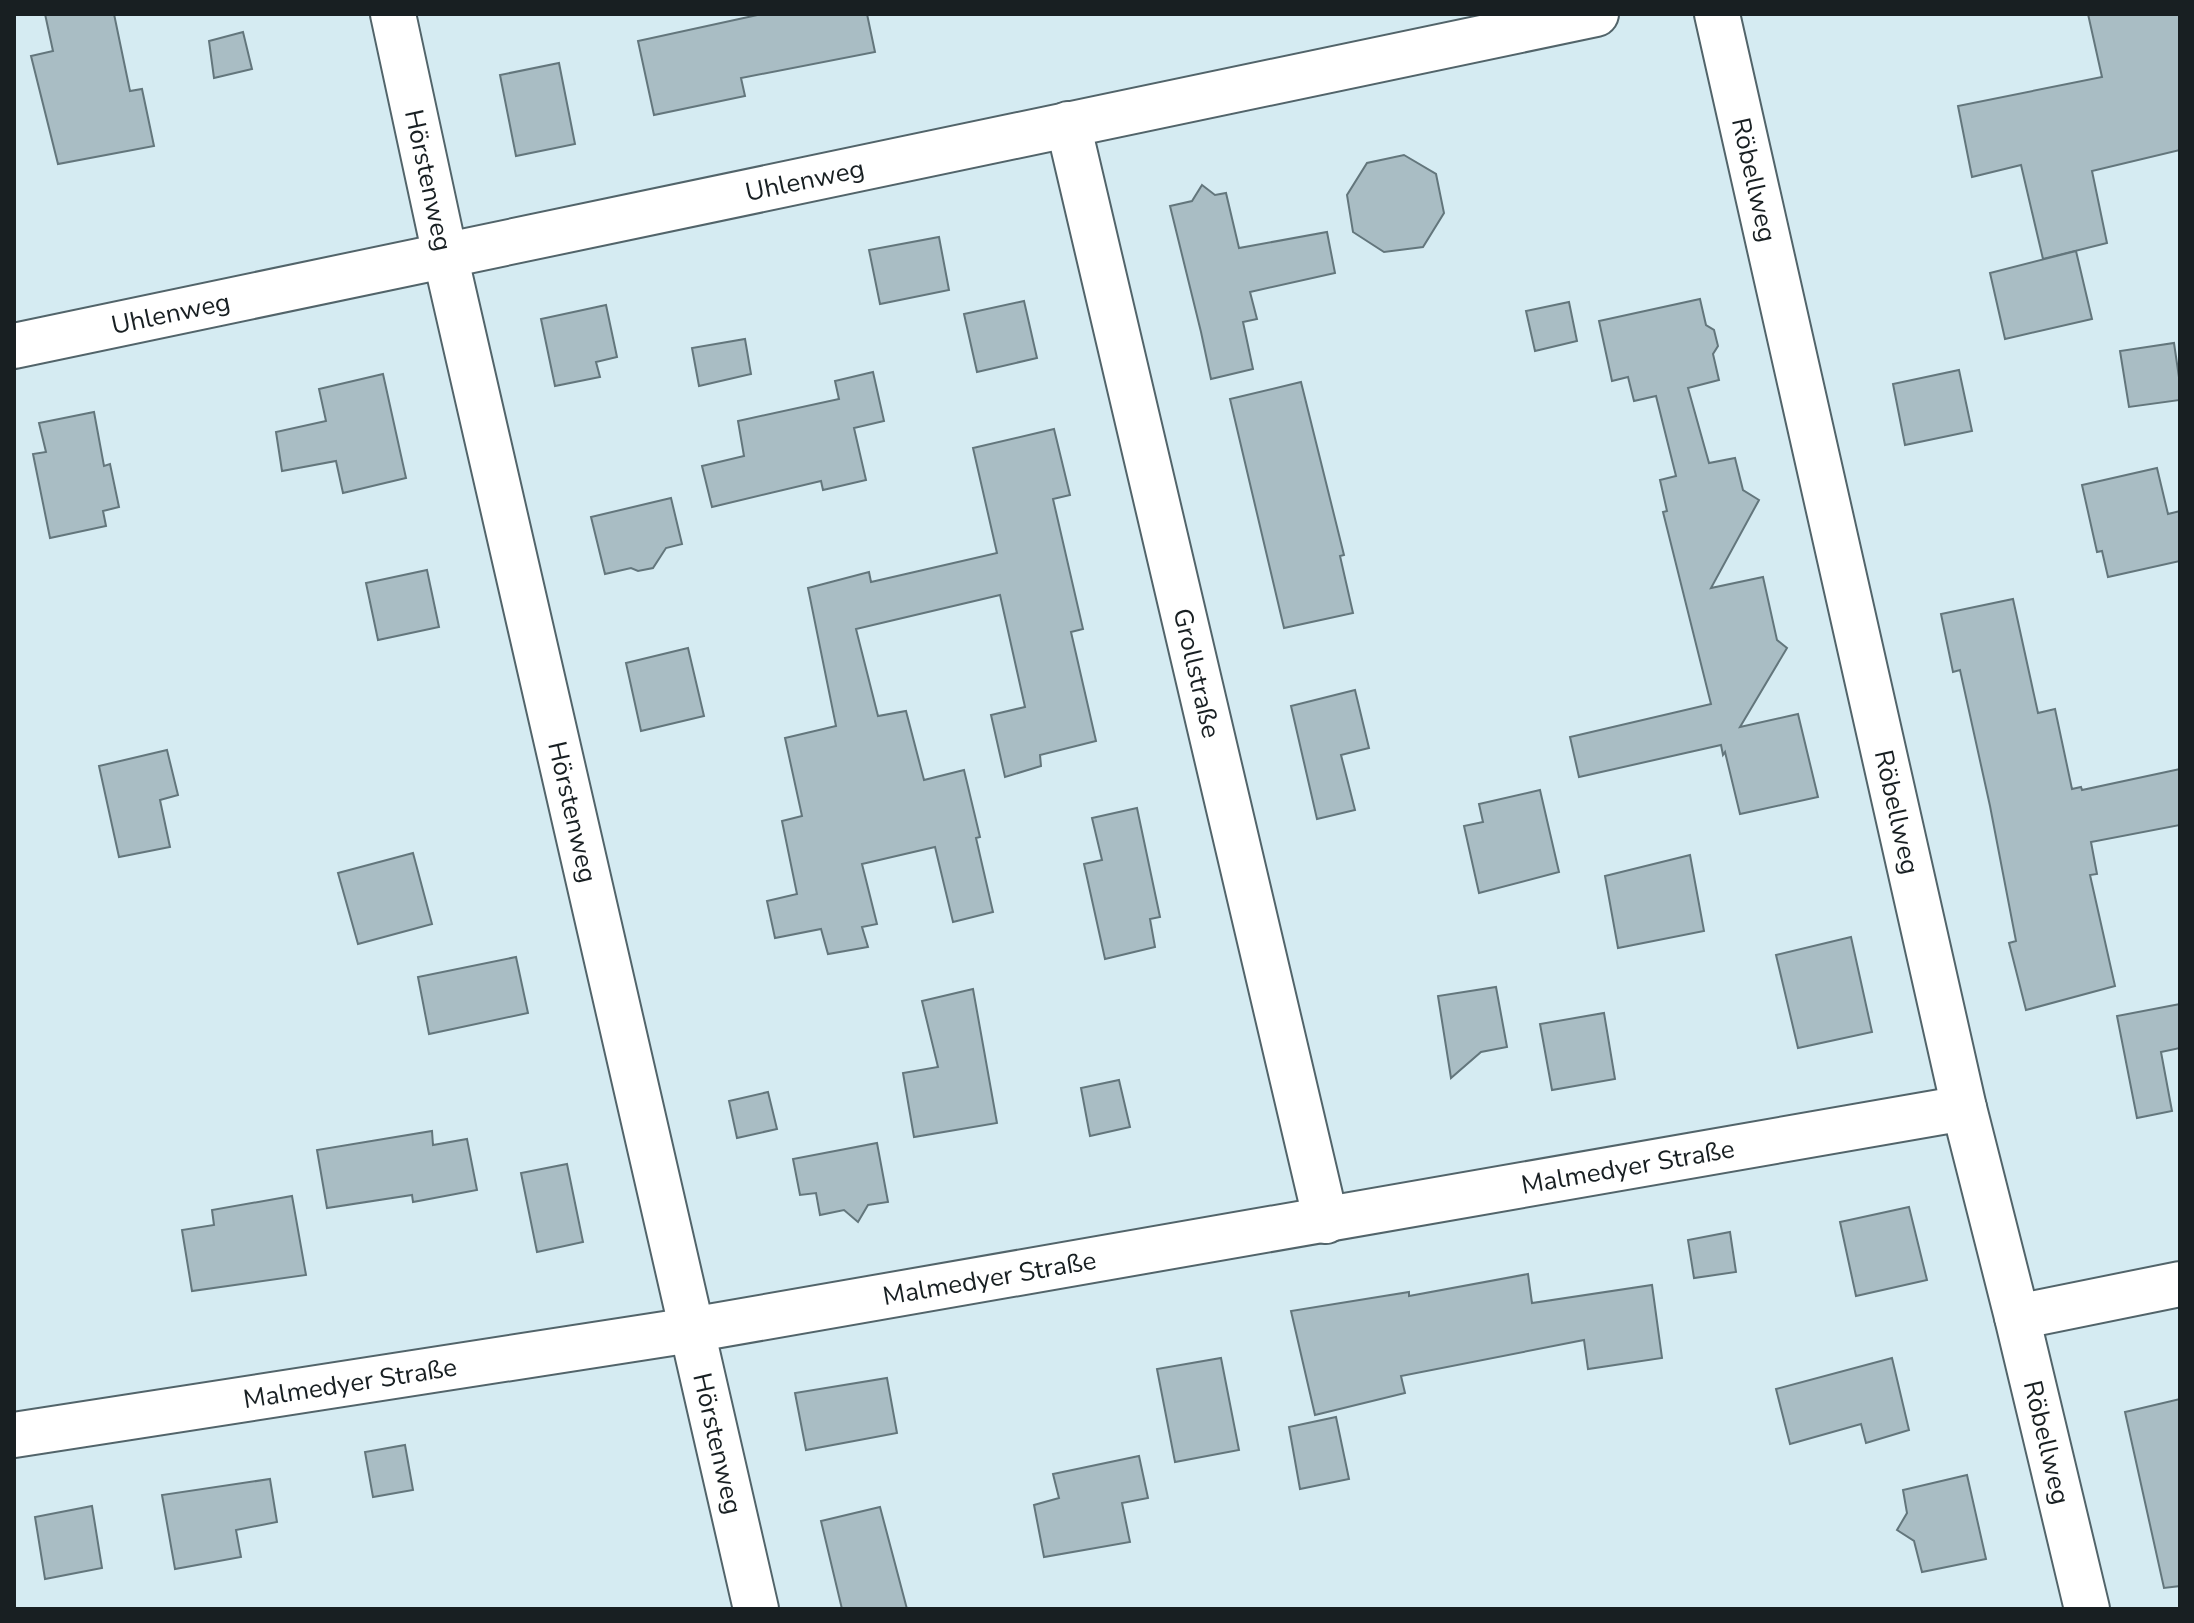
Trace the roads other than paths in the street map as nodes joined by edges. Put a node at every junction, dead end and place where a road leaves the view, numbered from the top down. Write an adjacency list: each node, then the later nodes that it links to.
1 (393, 14): 5 (street, Hörstenweg)
2 (1596, 14): 4 (street, Uhlenweg)
3 (1717, 14): 7 (street, Röbellweg)
4 (1068, 124): 5 (street, Uhlenweg); 8 (street, Grollstraße)
5 (445, 255): 6 (street, Uhlenweg); 11 (street, Hörstenweg)
6 (14, 346)
7 (1964, 1108): 8 (street, Malmedyer Straße); 10 (street, Röbellweg)
8 (1326, 1221): 11 (street, Malmedyer Straße)
9 (2180, 1284): 10 (street)
10 (2017, 1317): 14 (street, Röbellweg)
11 (691, 1330): 12 (street, Malmedyer Straße); 13 (street, Hörstenweg)
12 (14, 1435)
13 (756, 1609)
14 (2087, 1609)

